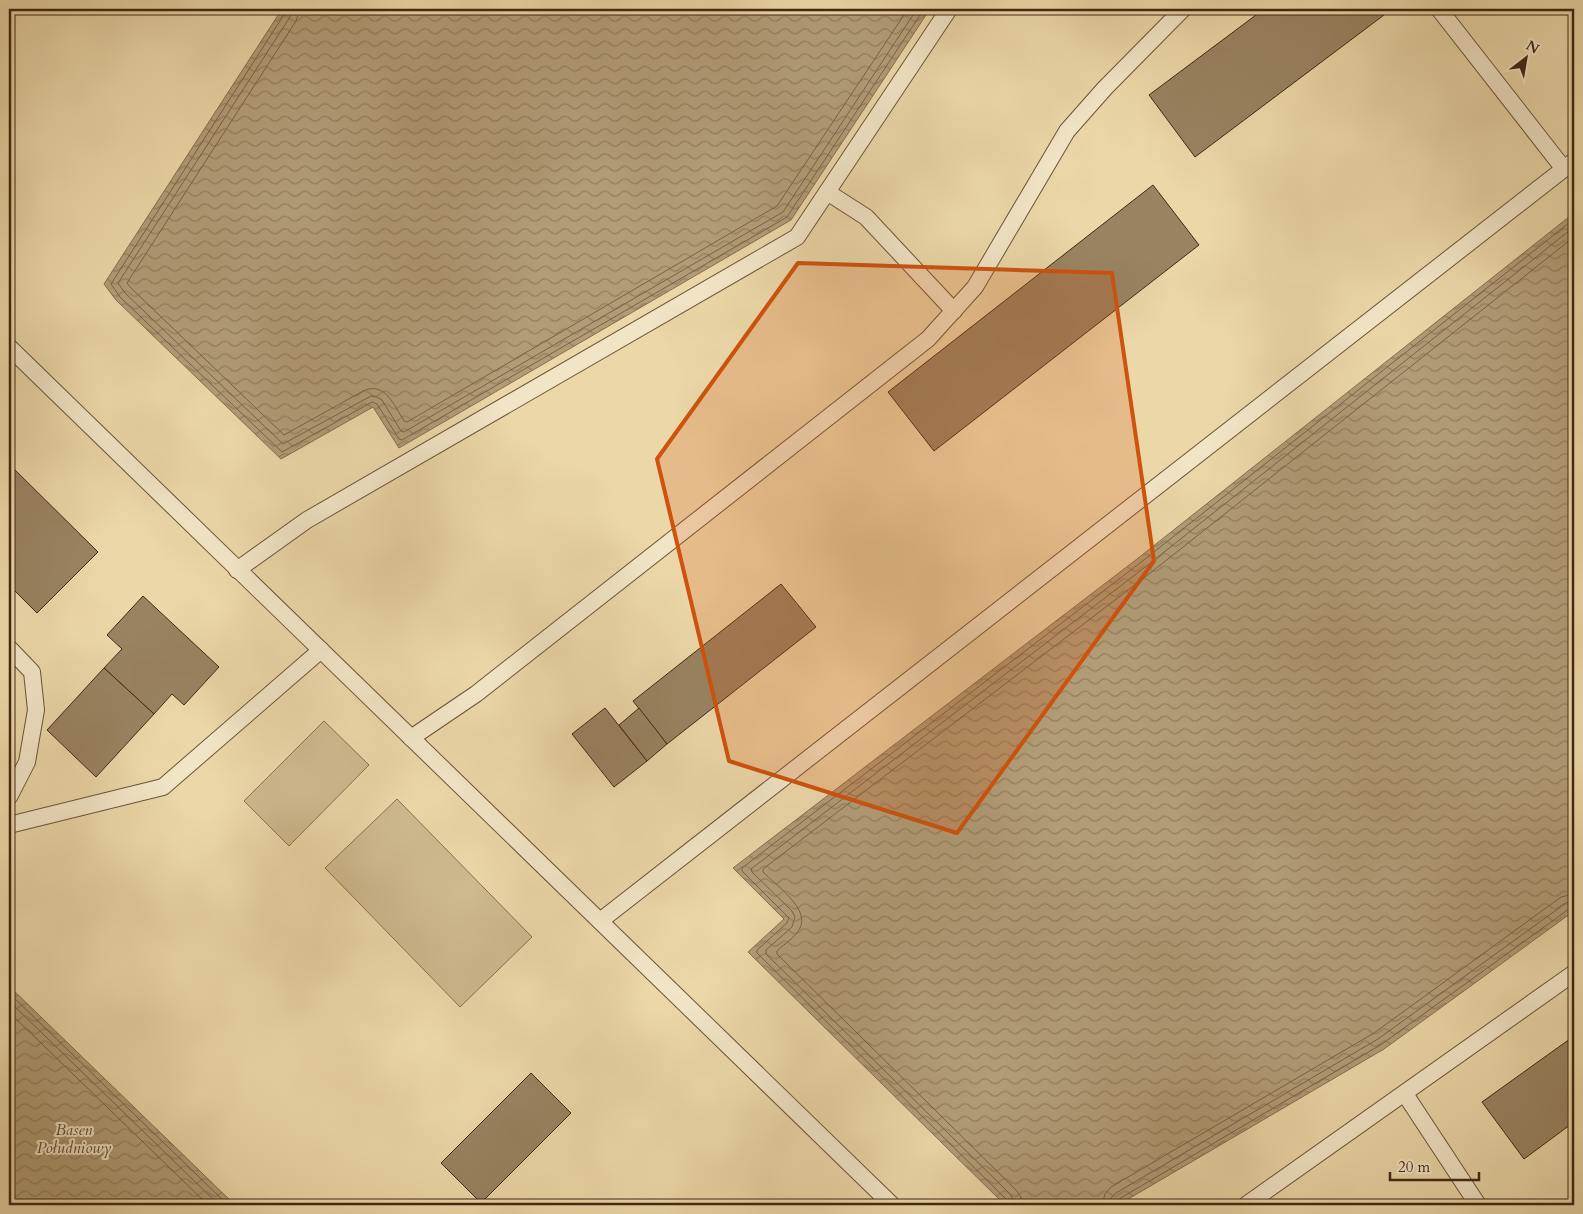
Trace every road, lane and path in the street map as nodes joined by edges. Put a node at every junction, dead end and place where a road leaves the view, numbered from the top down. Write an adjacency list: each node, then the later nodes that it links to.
1 (949, 9): 5 (lane)
2 (1183, 9): 6 (lane)
3 (1438, 9): 4 (lane)
4 (1569, 165): 14 (lane)
5 (827, 192): 6 (lane); 8 (lane)
6 (954, 312): 11 (lane)
7 (9, 348): 8 (lane)
8 (238, 570): 10 (lane)
9 (9, 648): 12 (lane)
10 (321, 650): 11 (lane); 13 (lane)
11 (411, 738): 14 (lane)
12 (9, 797)
13 (9, 825)
14 (600, 921): 17 (lane)
15 (1574, 972): 16 (lane)
16 (1405, 1094): 18 (lane); 19 (lane)
17 (892, 1205)
18 (1246, 1205)
19 (1478, 1205)

